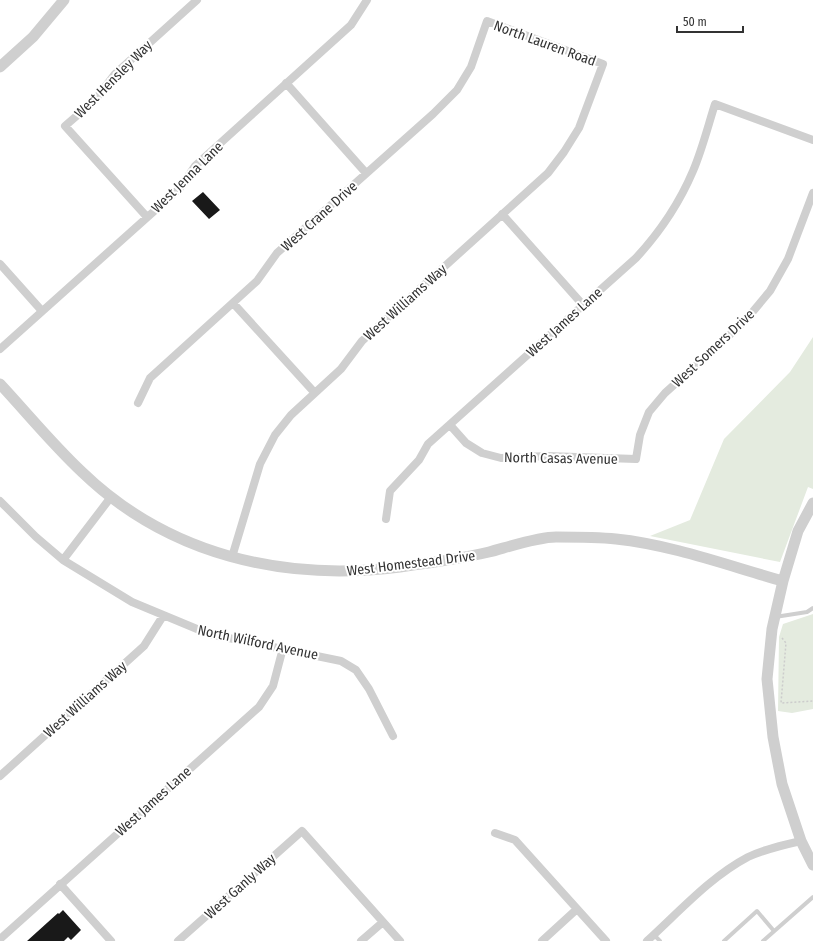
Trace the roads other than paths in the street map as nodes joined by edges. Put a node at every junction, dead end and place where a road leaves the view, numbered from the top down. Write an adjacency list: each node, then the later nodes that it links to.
1 (64, 0): 6 (street)
2 (197, 0): 12 (street, West Hensley Way)
3 (367, 0): 7 (street, West Jenna Lane)
4 (487, 21): 5 (street, North Lauren Road); 9 (street, West Crane Drive)
5 (603, 64): 11 (street, West Williams Way)
6 (0, 67)
7 (286, 83): 9 (street); 12 (street, West Jenna Lane)
8 (813, 140): 15 (street, West James Lane)
9 (366, 173): 14 (street, West Crane Drive)
10 (813, 193): 22 (street, West Somers Drive)
11 (502, 214): 15 (street); 19 (street, West Williams Way)
12 (147, 217): 16 (street, West Jenna Lane)
13 (0, 264): 16 (street)
14 (233, 302): 19 (street); 20 (street, West Crane Drive)
15 (582, 305): 21 (street, West James Lane)
16 (42, 312): 17 (street, West Jenna Lane)
17 (0, 349)
18 (0, 384): 23 (street, West Homestead Drive)
19 (314, 392): 28 (street, West Williams Way)
20 (138, 403)
21 (450, 425): 22 (street, North Casas Avenue); 27 (street, West James Lane)
22 (636, 459)
23 (110, 497): 28 (street, West Homestead Drive); 29 (street)
24 (0, 501): 26 (street, North Wilford Avenue)
25 (813, 504): 30 (street)
26 (3, 510): 29 (street, North Wilford Avenue)
27 (386, 519)
28 (232, 557): 30 (street, West Homestead Drive)
29 (63, 560): 32 (street, North Wilford Avenue)
30 (783, 581): 33 (street)
31 (813, 608): 33 (lane)
32 (163, 616): 34 (street, North Wilford Avenue); 36 (street, West Williams Way)
33 (775, 618): 38 (street)
34 (283, 648): 35 (street, North Wilford Avenue); 40 (street, West James Lane)
35 (393, 736)
36 (0, 776)
37 (495, 833): 42 (street)
38 (801, 841): 39 (street); 45 (street)
39 (813, 865)
40 (60, 884): 46 (street, West James Lane); 47 (street)
41 (813, 897): 44 (lane)
42 (577, 909): 51 (street); 52 (street)
43 (382, 922): 48 (street, West Ganly Way); 49 (street); 50 (street)
44 (774, 931): 54 (lane); 55 (lane)
45 (657, 938): 53 (street)
46 (0, 939)
47 (111, 941)
48 (178, 941)
49 (361, 941)
50 (400, 941)
51 (542, 941)
52 (606, 941)
53 (647, 941)
54 (724, 941)
55 (764, 941)

